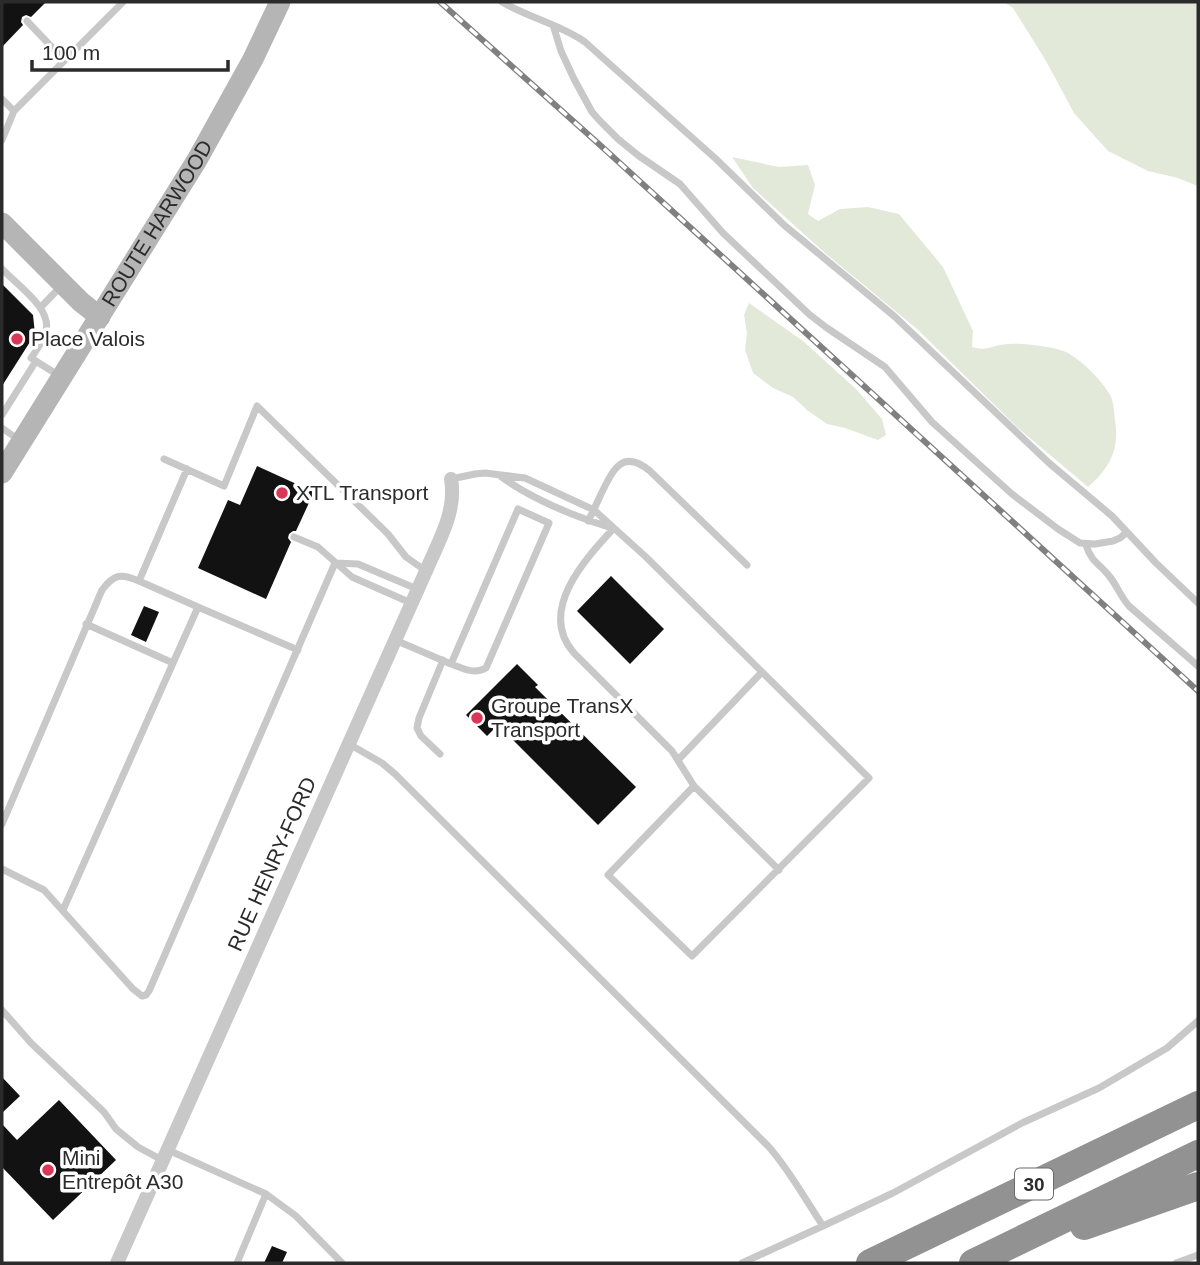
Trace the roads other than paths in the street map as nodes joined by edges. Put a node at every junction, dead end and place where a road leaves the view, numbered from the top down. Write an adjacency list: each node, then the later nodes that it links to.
1 (108, 2): 5 (lane)
2 (123, 2): 5 (lane)
3 (280, 2): 16 (main road, ROUTE HARWOOD)
4 (502, 2): 7 (lane)
5 (116, 9): 8 (lane)
6 (27, 22): 8 (lane)
7 (553, 25): 30 (lane); 32 (lane)
8 (64, 60): 10 (lane)
9 (2, 99): 10 (lane)
10 (14, 111): 11 (lane)
11 (2, 140)
12 (2, 223): 14 (main road)
13 (2, 270): 15 (lane)
14 (63, 284): 15 (lane); 16 (main road)
15 (41, 307): 17 (lane)
16 (100, 317): 18 (main road, ROUTE HARWOOD)
17 (36, 361): 18 (lane); 19 (lane)
18 (61, 378): 21 (main road, ROUTE HARWOOD)
19 (2, 415)
20 (2, 428): 21 (lane)
21 (22, 442): 23 (main road, ROUTE HARWOOD)
22 (164, 459): 24 (lane)
23 (3, 468)
24 (187, 469): 35 (lane); 36 (lane)
25 (499, 475): 26 (lane); 27 (lane); 28 (lane)
26 (451, 480): 35 (street, RUE HENRY-FORD)
27 (594, 510): 28 (lane); 29 (lane); 34 (lane)
28 (589, 521): 29 (lane)
29 (614, 528): 46 (lane); 49 (lane)
30 (1127, 532): 32 (lane); 38 (lane)
31 (294, 537): 33 (lane)
32 (1086, 545): 45 (lane)
33 (335, 563): 37 (lane); 37 (lane); 42 (lane)
34 (747, 565)
35 (426, 572): 37 (street, RUE HENRY-FORD)
36 (139, 581): 39 (lane); 40 (lane)
37 (415, 596): 41 (street, RUE HENRY-FORD)
38 (1198, 603)
39 (198, 607): 42 (lane); 44 (lane)
40 (86, 624): 44 (lane); 51 (lane)
41 (395, 640): 43 (lane); 47 (street, RUE HENRY-FORD)
42 (298, 650): 54 (lane)
43 (447, 662): 43 (lane); 48 (lane)
44 (173, 663): 54 (lane)
45 (1198, 666)
46 (762, 672): 49 (lane); 53 (lane)
47 (349, 744): 59 (street, RUE HENRY-FORD); 62 (lane)
48 (440, 754)
49 (678, 760): 50 (lane)
50 (694, 786): 53 (lane); 53 (lane)
51 (2, 824)
52 (2, 869): 54 (lane)
53 (779, 870)
54 (63, 910)
55 (4, 1016): 59 (lane)
56 (1198, 1021): 62 (lane)
57 (1198, 1105): 68 (highway, 30)
58 (1198, 1154): 69 (highway, 30)
59 (165, 1155): 61 (lane); 64 (street, RUE HENRY-FORD)
60 (1198, 1186): 70 (highway)
61 (266, 1194): 65 (lane); 66 (lane)
62 (823, 1226): 67 (lane)
63 (1198, 1255): 71 (lane)
64 (117, 1263)
65 (237, 1263)
66 (342, 1263)
67 (742, 1263)
68 (870, 1263)
69 (972, 1263)
70 (979, 1263)
71 (1176, 1263)

